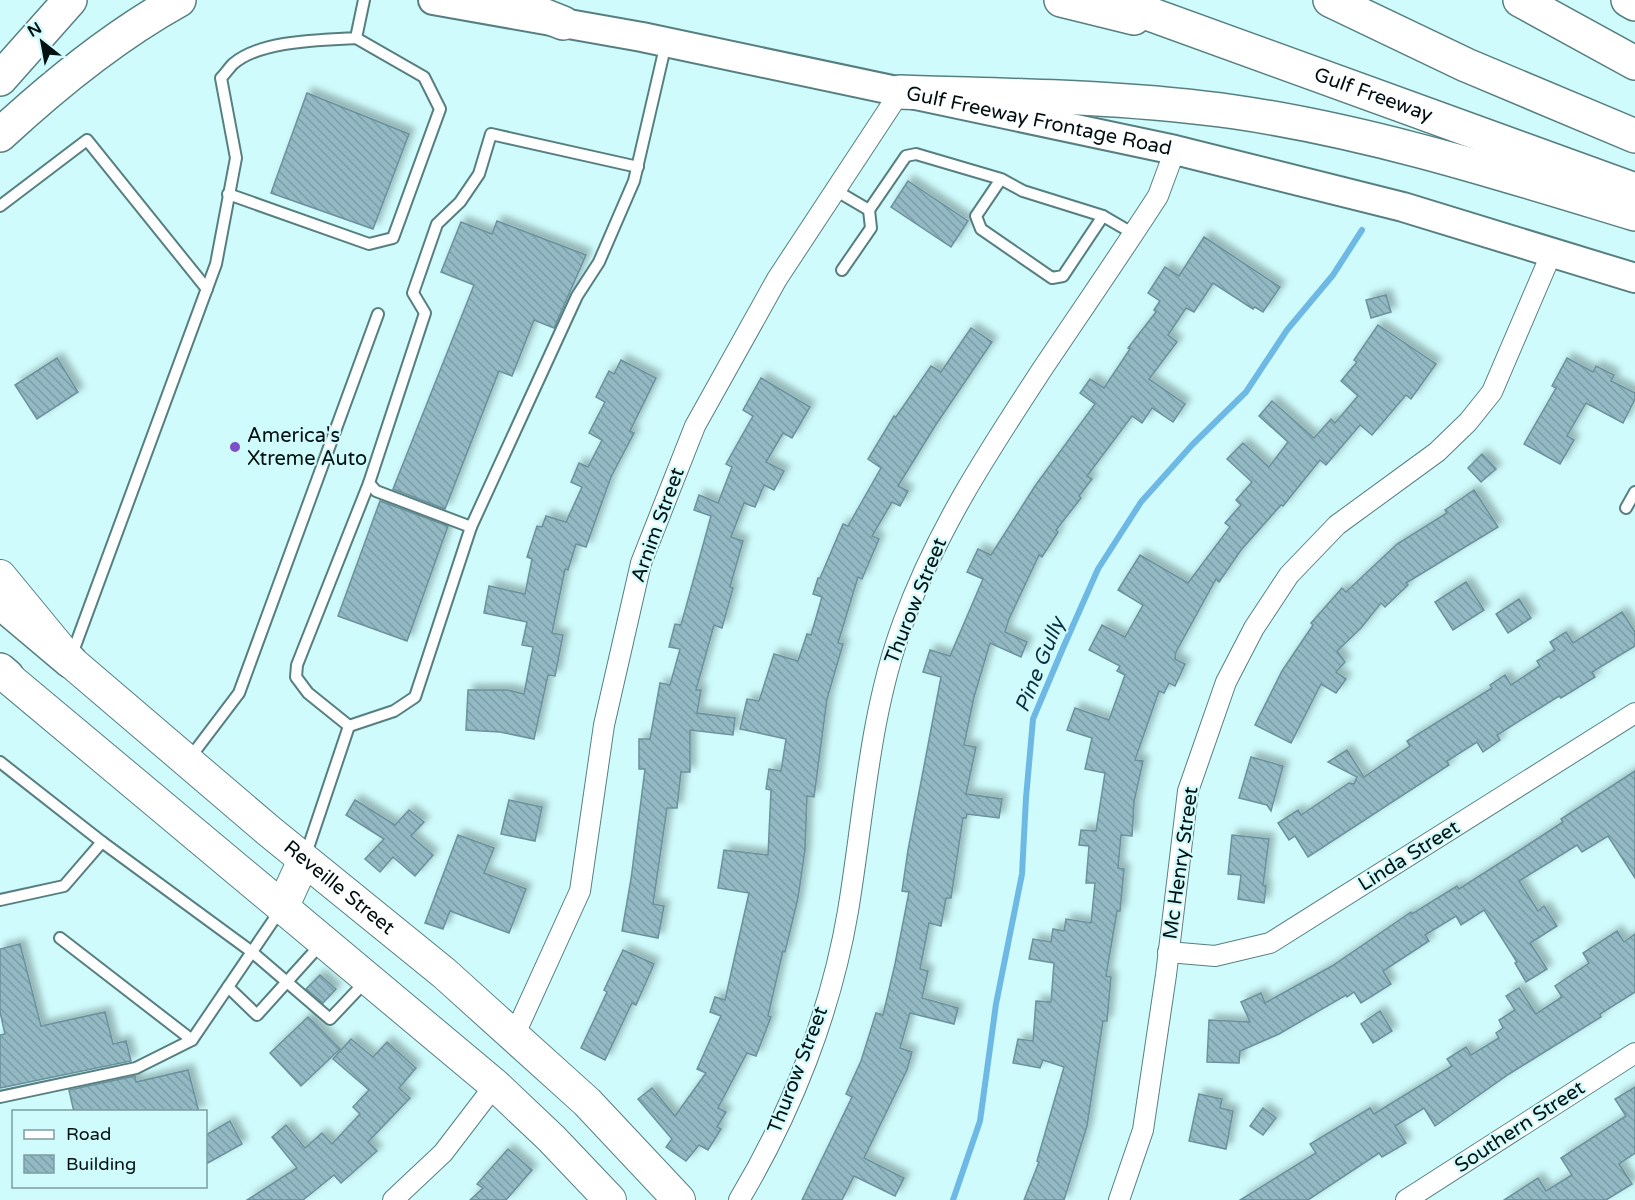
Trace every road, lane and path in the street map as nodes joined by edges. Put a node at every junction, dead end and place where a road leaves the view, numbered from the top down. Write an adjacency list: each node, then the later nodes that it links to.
1 (70, 0): 15 (highway)
2 (179, 0): 17 (highway)
3 (364, 0): 12 (lane)
4 (433, 0): 10 (main road, Gulf Freeway Frontage Road)
5 (505, 0): 10 (highway)
6 (1061, 0): 11 (highway)
7 (1111, 0): 11 (highway, Gulf Freeway)
8 (1330, 0): 18 (highway)
9 (1520, 0): 14 (highway)
10 (563, 23): 13 (main road, Gulf Freeway Frontage Road)
11 (1202, 34): 23 (highway, Gulf Freeway)
12 (356, 38): 24 (lane); 24 (lane)
13 (666, 42): 16 (main road, Gulf Freeway Frontage Road); 20 (lane)
14 (1635, 63)
15 (0, 79)
16 (900, 92): 19 (main road, Gulf Freeway Frontage Road); 22 (street, Arnim Street); 27 (highway)
17 (0, 135)
18 (1635, 136)
19 (1175, 150): 29 (street, Thurow Street); 30 (main road, Gulf Freeway Frontage Road)
20 (638, 167): 35 (lane); 38 (lane)
21 (1001, 179): 26 (lane); 28 (lane); 28 (lane)
22 (835, 190): 26 (lane); 58 (street, Arnim Street)
23 (1635, 190)
24 (228, 194): 33 (lane)
25 (0, 206): 33 (lane)
26 (869, 210): 31 (lane)
27 (1635, 214)
28 (1103, 216): 29 (lane)
29 (1134, 234): 66 (street, Thurow Street)
30 (1552, 252): 32 (main road, Gulf Freeway Frontage Road); 54 (street, Mc Henry Street)
31 (842, 270)
32 (1635, 278)
33 (207, 289): 41 (lane)
34 (378, 314): 46 (lane)
35 (369, 483): 38 (lane); 44 (lane)
36 (1635, 492): 37 (lane)
37 (1626, 508)
38 (471, 527): 44 (lane)
39 (0, 576): 41 (main road, Reveille Street)
40 (0, 602): 41 (highway)
41 (70, 660): 46 (main road, Reveille Street)
42 (2, 672): 50 (main road)
43 (1635, 713): 54 (street, Linda Street)
44 (349, 726): 48 (lane)
45 (0, 762): 47 (lane)
46 (187, 762): 48 (main road, Reveille Street)
47 (102, 842): 49 (lane); 53 (lane)
48 (304, 860): 50 (main road); 58 (main road, Reveille Street)
49 (0, 900)
50 (282, 908): 52 (main road); 53 (lane)
51 (60, 938): 59 (lane)
52 (323, 942): 55 (main road); 56 (lane)
53 (252, 952): 56 (lane); 57 (lane)
54 (1168, 952): 67 (street, Mc Henry Street)
55 (368, 979): 56 (lane); 61 (main road)
56 (286, 982): 57 (lane)
57 (228, 987): 59 (lane)
58 (514, 1036): 65 (main road, Reveille Street)
59 (192, 1040): 62 (lane)
60 (1635, 1053): 68 (street, Southern Street)
61 (495, 1085): 63 (street); 64 (main road)
62 (0, 1097)
63 (393, 1200)
64 (610, 1200)
65 (678, 1200)
66 (739, 1200)
67 (1119, 1200)
68 (1406, 1200)

